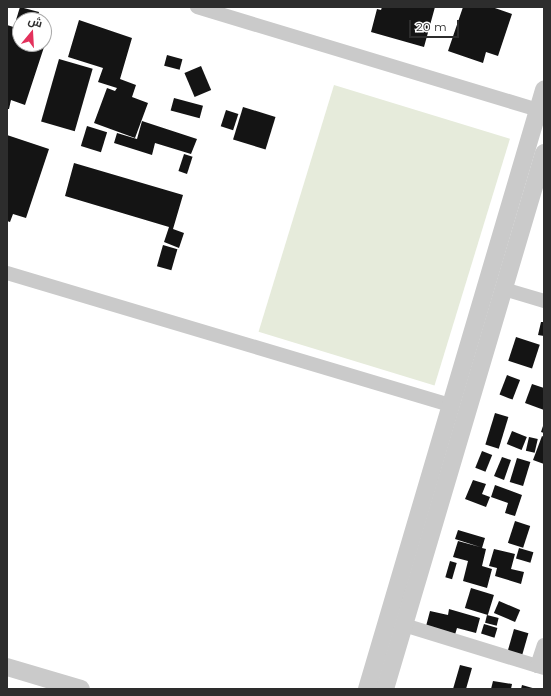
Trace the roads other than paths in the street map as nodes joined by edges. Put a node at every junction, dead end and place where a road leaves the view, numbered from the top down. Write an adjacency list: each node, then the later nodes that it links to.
1 (206, 8): 3 (street)
2 (544, 90): 3 (street)
3 (538, 110): 8 (street)
4 (543, 164): 6 (street)
5 (7, 273): 8 (street)
6 (504, 289): 7 (street); 9 (street)
7 (544, 301)
8 (451, 405): 14 (street)
9 (404, 625): 12 (street); 15 (street)
10 (544, 644): 12 (street)
11 (7, 667): 13 (street)
12 (541, 667)
13 (81, 689)
14 (368, 689)
15 (385, 689)

